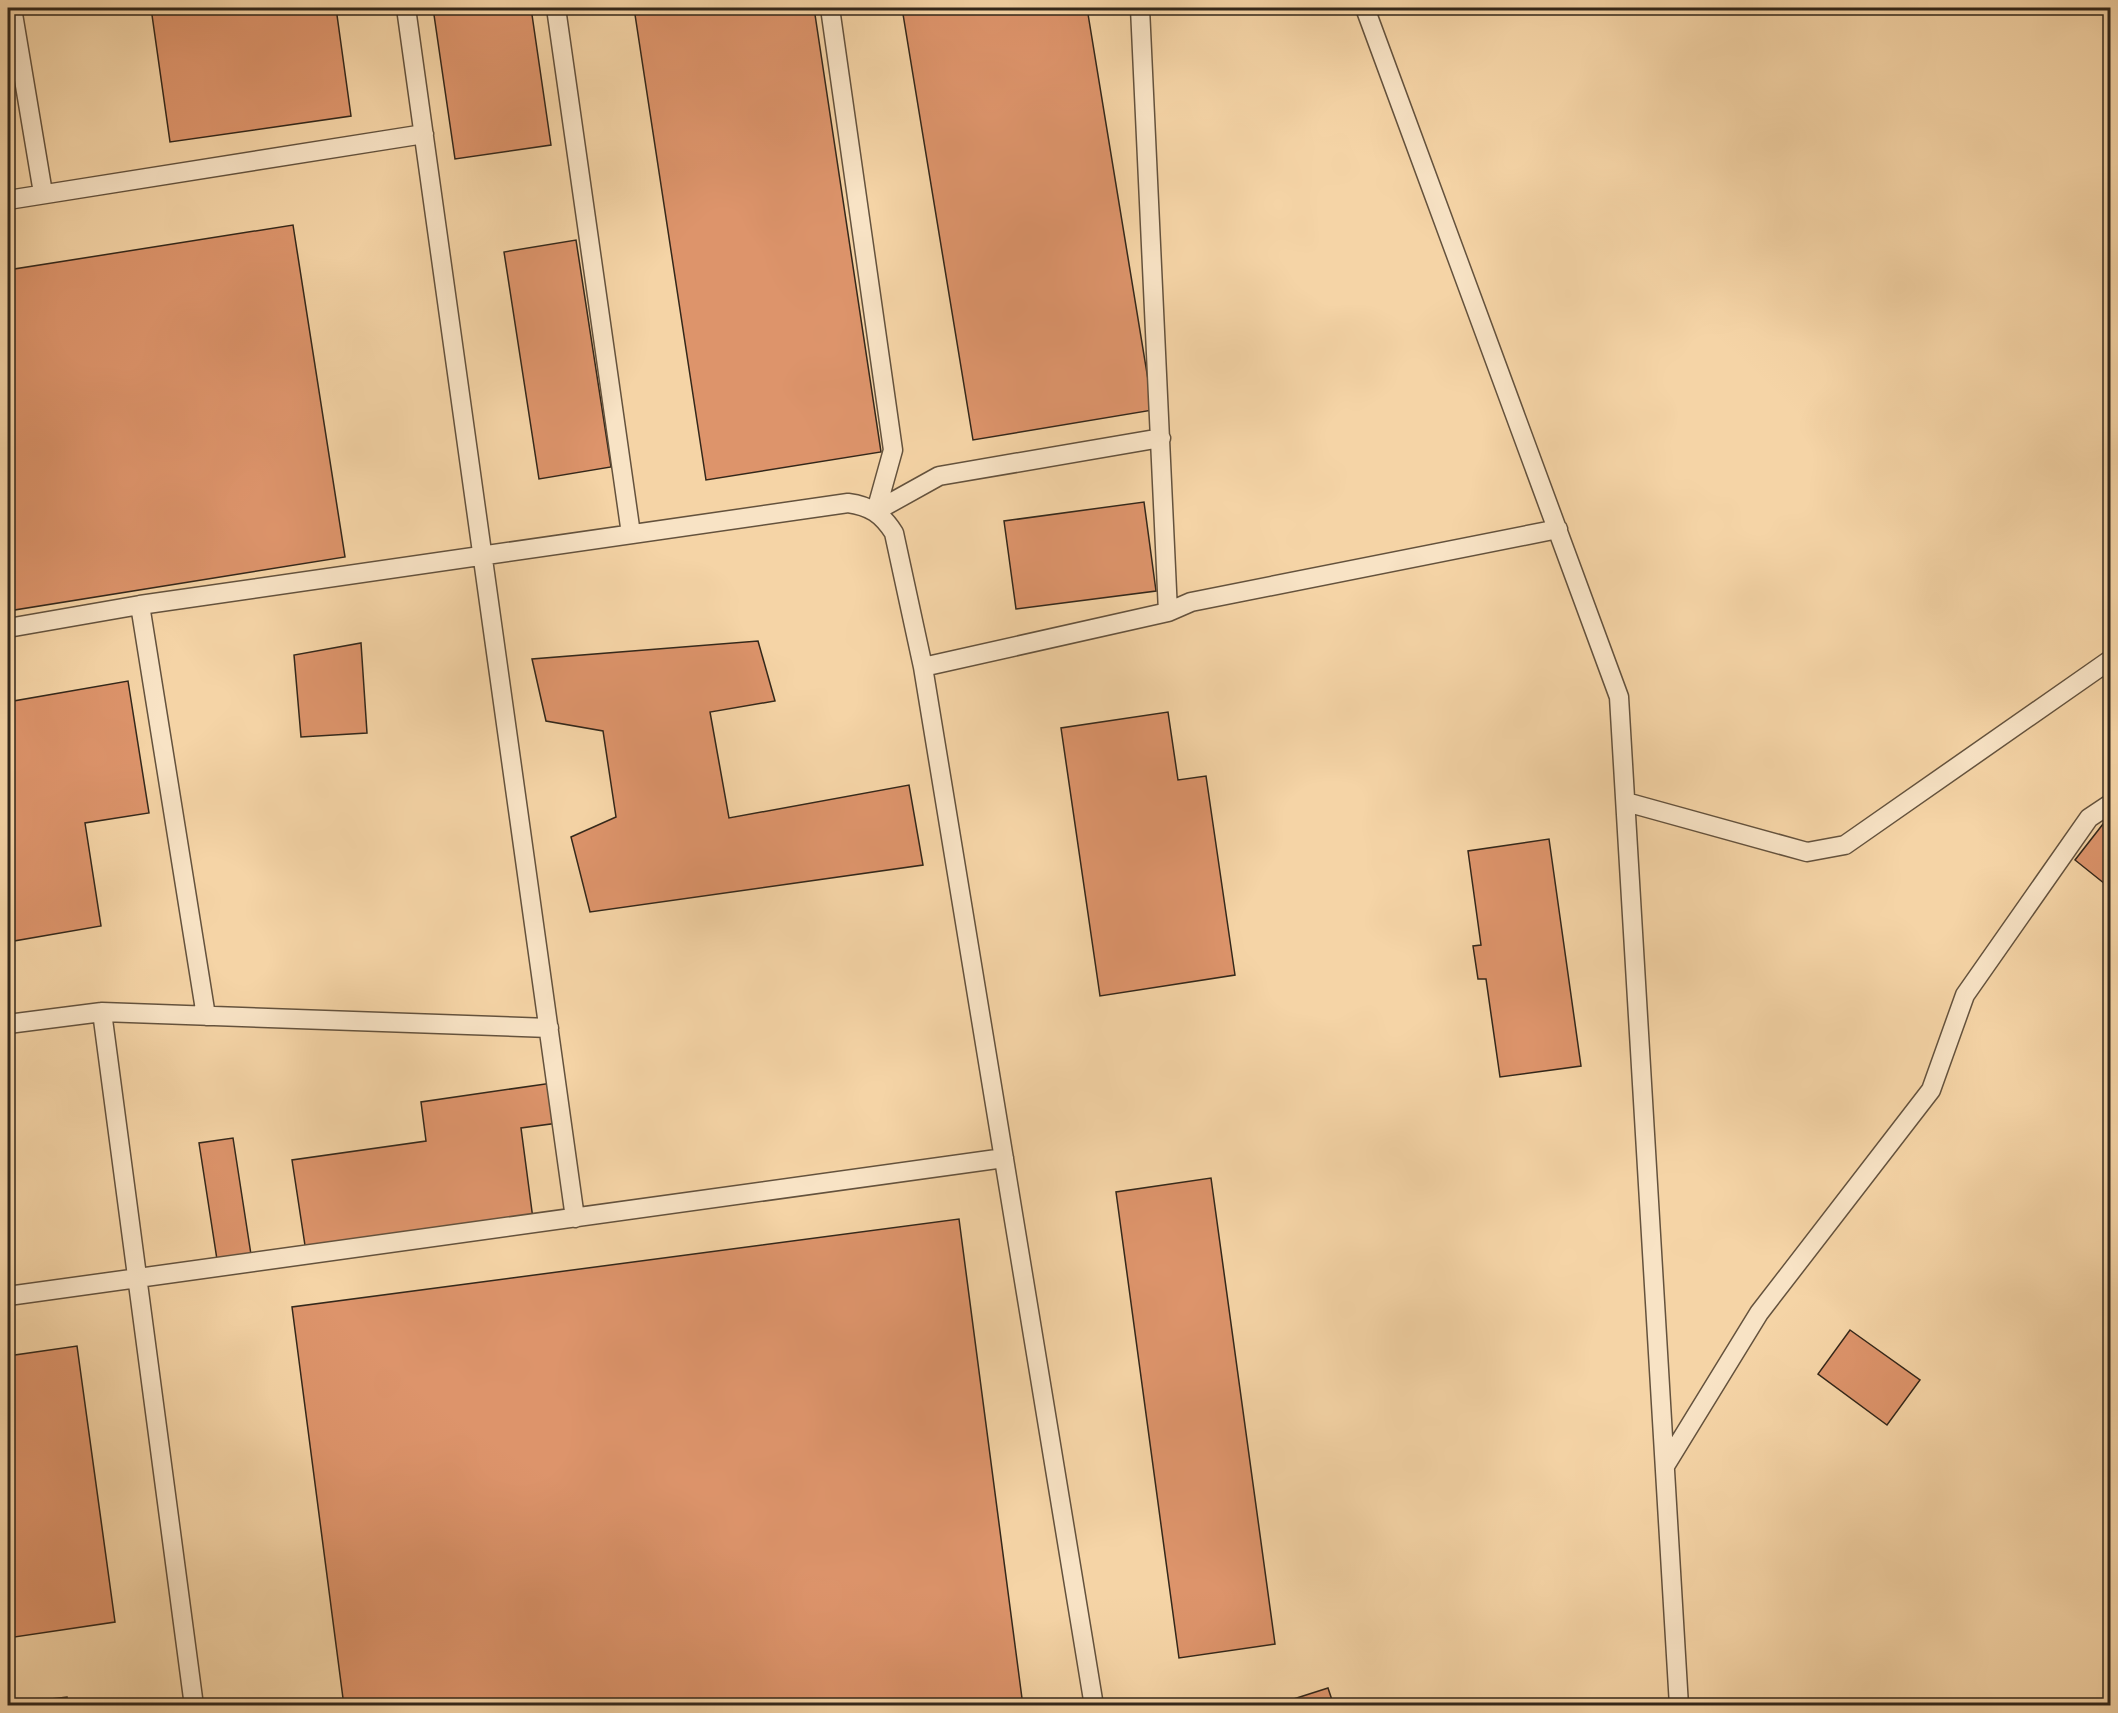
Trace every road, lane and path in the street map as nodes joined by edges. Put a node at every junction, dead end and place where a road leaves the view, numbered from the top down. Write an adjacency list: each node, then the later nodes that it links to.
1 (12, 8): 8 (lane)
2 (406, 8): 7 (lane)
3 (556, 8): 13 (lane)
4 (830, 8): 11 (lane)
5 (1140, 8): 10 (lane)
6 (1365, 8): 12 (lane)
7 (424, 134): 8 (lane); 14 (lane)
8 (43, 193): 9 (lane)
9 (8, 200)
10 (1161, 438): 11 (lane); 16 (lane)
11 (876, 511): 13 (lane); 19 (lane)
12 (1558, 529): 16 (lane); 20 (lane)
13 (631, 534): 14 (lane)
14 (484, 555): 15 (lane); 25 (lane)
15 (140, 604): 17 (lane); 23 (lane)
16 (1168, 612): 19 (lane)
17 (8, 628)
18 (2110, 660): 20 (lane)
19 (923, 667): 26 (lane)
20 (1626, 802): 30 (lane)
21 (2110, 804): 30 (lane)
22 (102, 1012): 23 (lane); 24 (lane); 28 (lane)
23 (206, 1016): 25 (lane)
24 (8, 1024)
25 (549, 1028): 27 (lane)
26 (1004, 1158): 27 (lane); 32 (lane)
27 (575, 1218): 28 (lane)
28 (138, 1278): 29 (lane); 31 (lane)
29 (8, 1296)
30 (1665, 1466): 33 (lane)
31 (195, 1706)
32 (1094, 1706)
33 (1679, 1706)

